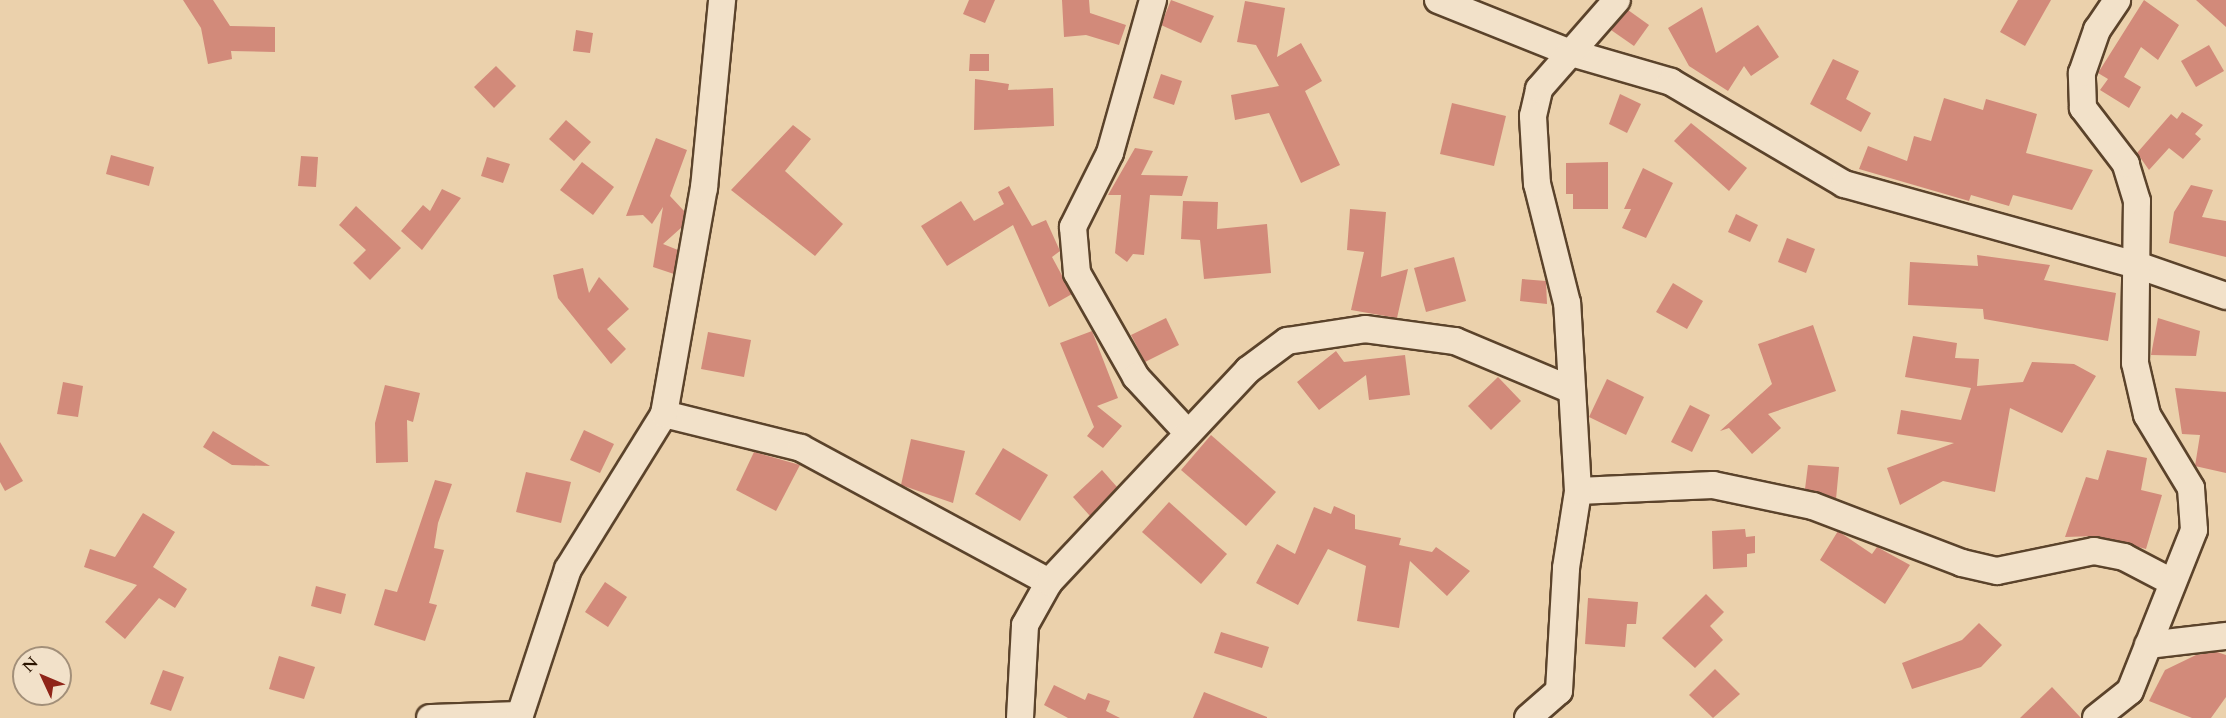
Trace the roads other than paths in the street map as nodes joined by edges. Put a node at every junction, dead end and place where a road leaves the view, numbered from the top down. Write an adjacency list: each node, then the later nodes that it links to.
1 (722, 0): 10 (street)
2 (1153, 0): 11 (street)
3 (1438, 0): 6 (street)
4 (1617, 0): 6 (street)
5 (2117, 0): 7 (street)
6 (1568, 52): 7 (street); 9 (street)
7 (2140, 266): 8 (street); 14 (street)
8 (2226, 297)
9 (1569, 389): 11 (street); 12 (street)
10 (664, 414): 13 (street); 17 (street)
11 (1187, 432): 13 (street)
12 (1578, 491): 14 (street); 20 (street)
13 (1049, 582): 19 (street)
14 (2172, 582): 16 (street)
15 (2226, 636): 16 (street)
16 (2148, 645): 21 (street)
17 (520, 717): 18 (street)
18 (430, 718)
19 (1020, 718)
20 (1528, 718)
21 (2096, 718)

